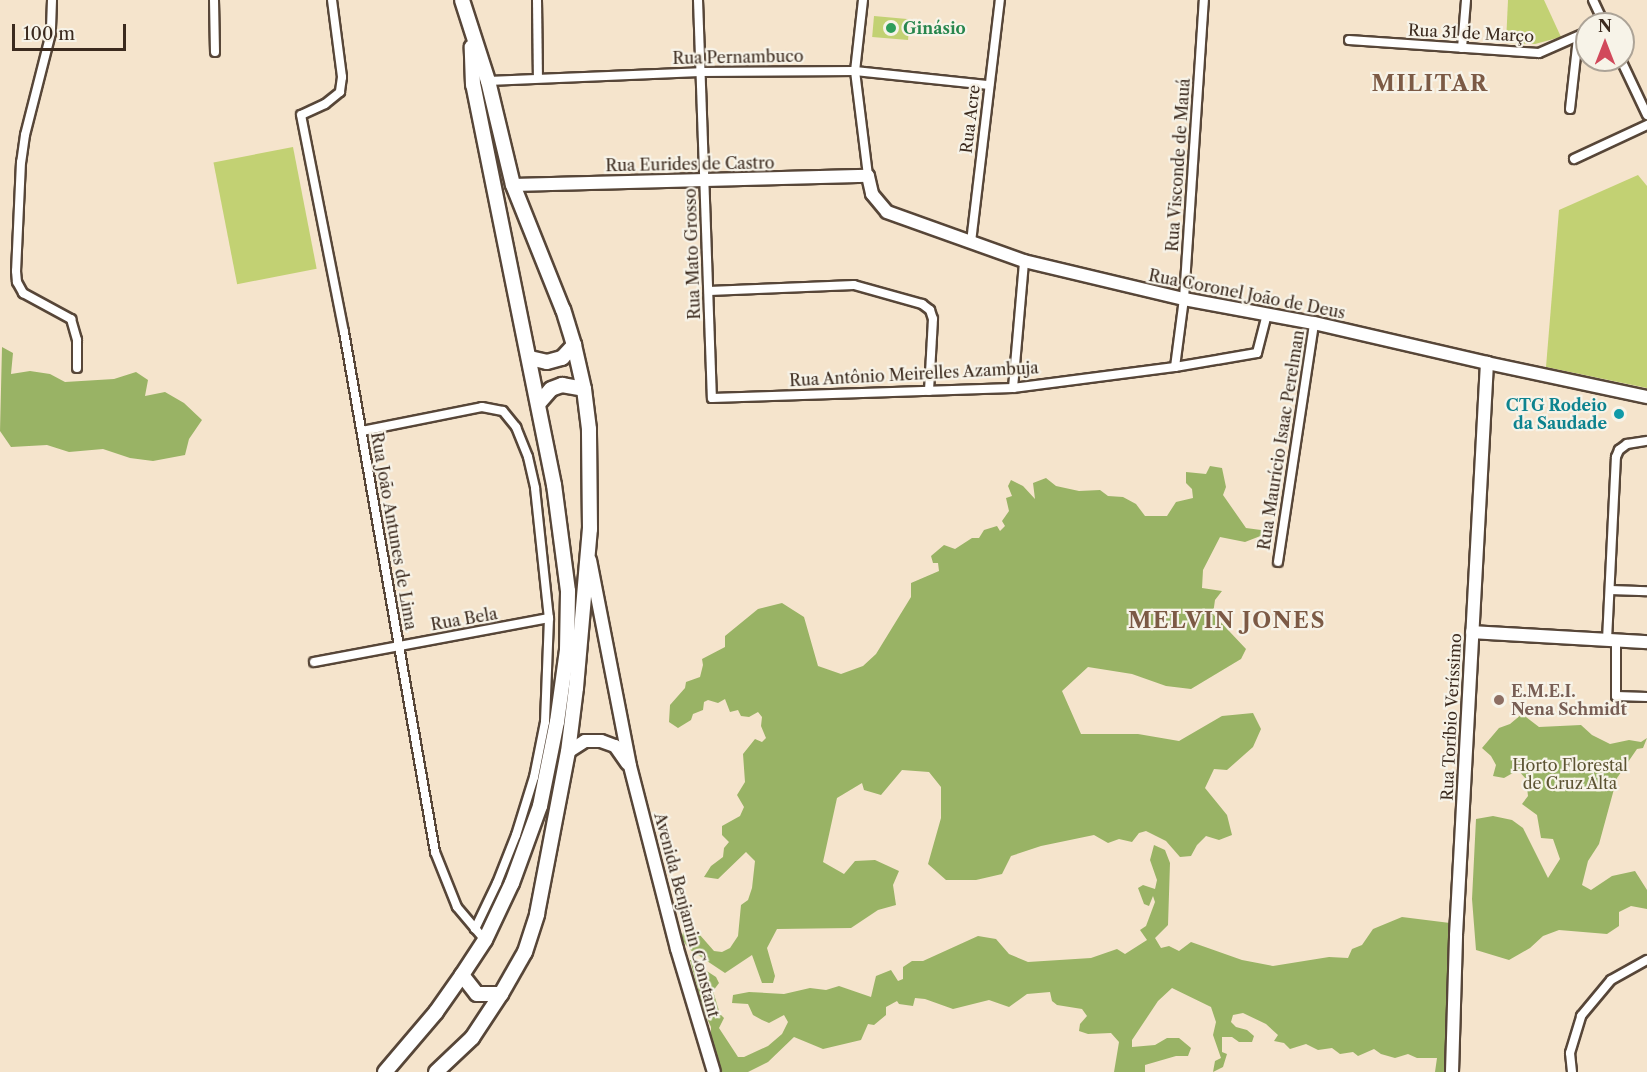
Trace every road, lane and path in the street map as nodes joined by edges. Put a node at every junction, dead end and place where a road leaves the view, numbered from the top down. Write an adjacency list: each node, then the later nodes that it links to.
1 (52, 0): 40 (street)
2 (214, 0): 15 (street)
3 (332, 0): 47 (street, Rua João Antunes de Lima)
4 (462, 0): 11 (main road)
5 (537, 0): 20 (street)
6 (698, 0): 18 (street, Rua Mato Grosso)
7 (864, 0): 17 (street)
8 (1000, 0): 22 (street, Rua Acre)
9 (1204, 0): 33 (street, Rua Visconde de Mauá)
10 (1466, 0): 14 (street)
11 (471, 30): 21 (main road); 37 (main road)
12 (1575, 39): 14 (street, Rua 31 de Março)
13 (1349, 40): 14 (street, Rua 31 de Março)
14 (1462, 48)
15 (215, 52)
16 (1575, 65): 23 (street)
17 (855, 71): 18 (street, Rua Pernambuco); 22 (street, Rua Pernambuco); 27 (street)
18 (700, 72): 20 (street, Rua Pernambuco); 28 (street, Rua Mato Grosso)
19 (1627, 72): 24 (street)
20 (538, 77): 21 (street, Rua Pernambuco)
21 (488, 81): 29 (main road)
22 (989, 85): 30 (street, Rua Acre)
23 (1570, 109)
24 (1647, 115)
25 (1647, 125): 26 (street)
26 (1574, 159)
27 (868, 177): 28 (street, Rua Eurides de Castro); 30 (street, Rua Coronel João de Deus)
28 (705, 181): 29 (street, Rua Eurides de Castro); 32 (street, Rua Mato Grosso)
29 (513, 185): 36 (main road)
30 (971, 242): 31 (street, Rua Coronel João de Deus)
31 (1024, 261): 33 (street, Rua Coronel João de Deus); 41 (street)
32 (709, 291): 43 (street); 45 (street, Rua Mato Grosso)
33 (1184, 299): 34 (street, Rua Coronel João de Deus); 39 (street, Rua Visconde de Mauá)
34 (1267, 314): 35 (street, Rua Coronel João de Deus); 39 (street, Rua Antônio Meirelles Azambuja)
35 (1314, 323): 38 (street, Rua Coronel João de Deus); 50 (street, Rua Maurício Isaac Perelman)
36 (574, 345): 37 (main road); 42 (main road)
37 (530, 358): 46 (main road)
38 (1487, 363): 44 (street, Rua Coronel João de Deus); 54 (street, Rua Toríbio Veríssimo)
39 (1175, 367): 41 (street, Rua Antônio Meirelles Azambuja)
40 (76, 369)
41 (1013, 388): 43 (street, Rua Antônio Meirelles Azambuja)
42 (584, 389): 46 (main road); 49 (main road)
43 (929, 391): 45 (street, Rua Antônio Meirelles Azambuja)
44 (1647, 397)
45 (712, 398)
46 (539, 403): 63 (main road)
47 (362, 430): 53 (street); 57 (street, Rua João Antunes de Lima)
48 (1647, 441): 51 (street)
49 (589, 557): 60 (main road); 61 (street, Avenida Benjamin Constant)
50 (1278, 561)
51 (1610, 590): 52 (street); 55 (street)
52 (1647, 591)
53 (549, 618): 57 (street, Rua Bela); 62 (street)
54 (1472, 632): 55 (street); 70 (street, Rua Toríbio Veríssimo)
55 (1611, 641): 56 (street); 59 (street)
56 (1647, 642)
57 (398, 646): 58 (street, Rua Bela); 62 (street, Rua João Antunes de Lima)
58 (314, 662)
59 (1647, 697)
60 (568, 752): 61 (street, Avenida Benjamin Constant); 66 (main road)
61 (630, 766): 69 (street, Avenida Benjamin Constant)
62 (475, 929): 63 (street, Rua João Antunes de Lima)
63 (485, 940): 65 (main road)
64 (1647, 960): 71 (street)
65 (462, 975): 66 (main road); 67 (main road)
66 (501, 994): 68 (main road)
67 (385, 1072)
68 (436, 1072)
69 (714, 1072)
70 (1452, 1072)
71 (1572, 1072)

